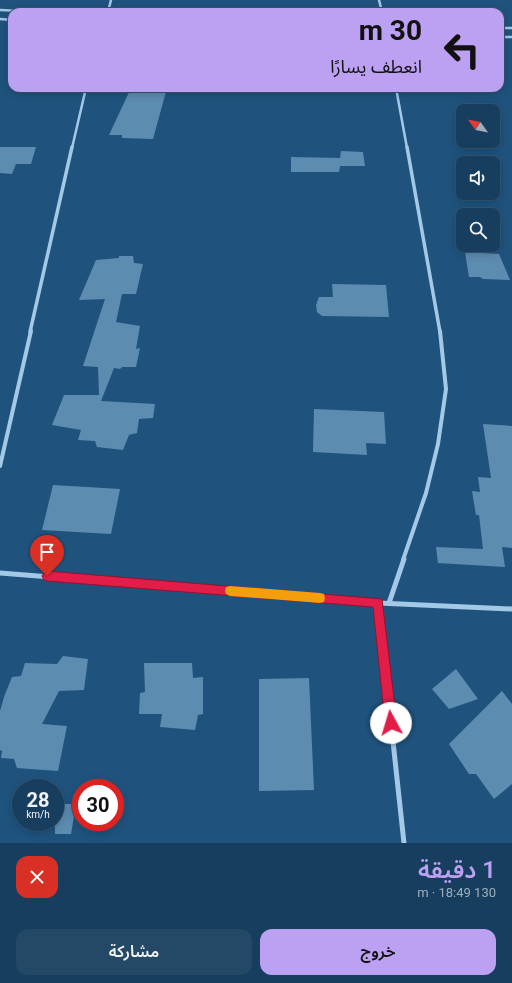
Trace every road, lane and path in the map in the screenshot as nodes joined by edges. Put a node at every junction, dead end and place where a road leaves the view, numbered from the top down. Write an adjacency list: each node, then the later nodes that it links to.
1 (85, 92): 3 (street)
2 (397, 92): 6 (street)
3 (0, 466)
4 (0, 572): 5 (street)
5 (378, 603): 6 (street); 8 (street)
6 (389, 603): 7 (street)
7 (512, 609)
8 (404, 843)

